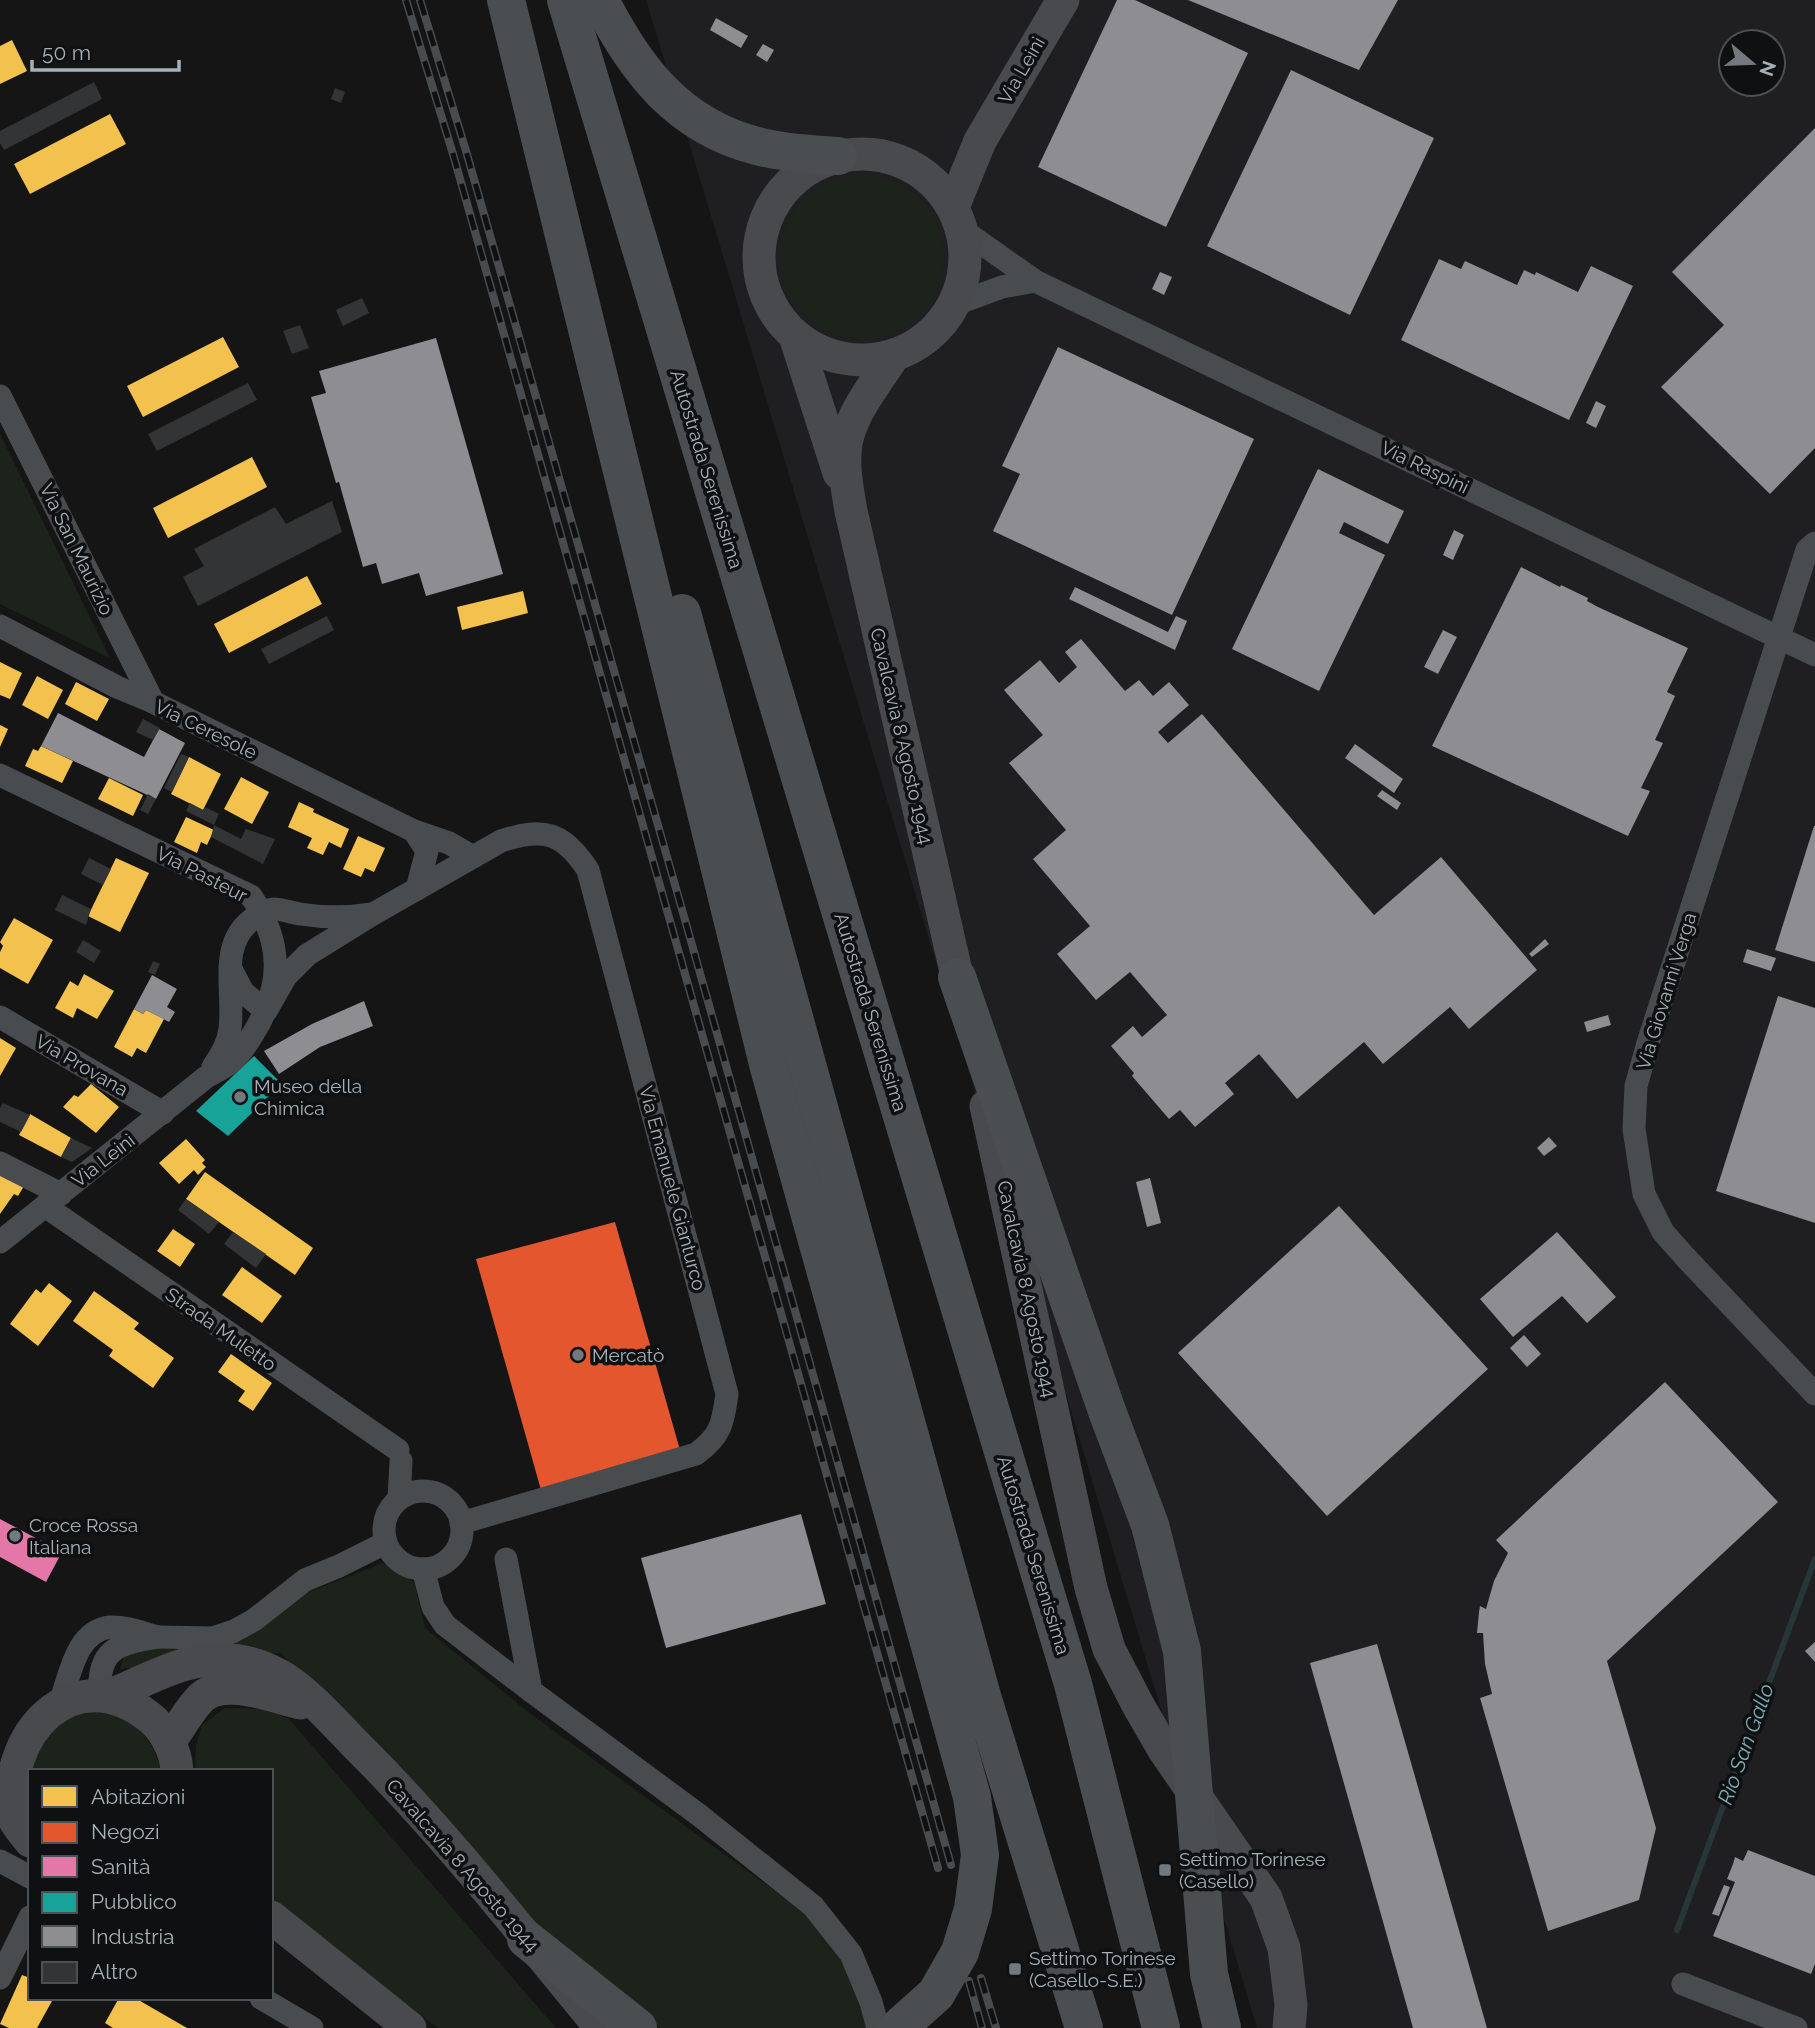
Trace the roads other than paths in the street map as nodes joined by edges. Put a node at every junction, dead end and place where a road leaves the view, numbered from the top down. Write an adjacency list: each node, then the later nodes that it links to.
1 (506, 0): 66 (highway)
2 (513, 0): 67 (highway)
3 (566, 0): 68 (highway, Autostrada Serenissima)
4 (600, 0): 7 (highway)
5 (1063, 0): 6 (main road, Via Leinì)
6 (980, 141): 8 (main road, Via Leinì); 9 (main road, Via Leinì)
7 (838, 156): 8 (main road); 12 (main road)
8 (910, 165): 9 (main road)
9 (957, 218): 10 (street, Via Raspini); 11 (main road)
10 (1035, 281): 11 (street); 18 (street, Via Raspini)
11 (953, 305): 13 (main road)
12 (795, 335): 13 (main road); 15 (main road, Cavalcavia 8 Agosto 1944)
13 (894, 355): 15 (main road, Cavalcavia 8 Agosto 1944)
14 (0, 396): 20 (street, Via San Maurizio)
15 (851, 511): 28 (main road, Cavalcavia 8 Agosto 1944)
16 (1815, 543): 18 (street, Via Giovanni Verga)
17 (0, 626): 20 (street, Via Ceresole)
18 (1779, 638): 19 (street, Via Raspini); 36 (street, Via Giovanni Verga)
19 (1815, 655)
20 (153, 702): 22 (street, Via Ceresole)
21 (0, 775): 25 (street, Via Pasteur)
22 (414, 831): 23 (street, Via Ceresole); 24 (street)
23 (473, 857): 24 (street, Via Emanuele Gianturco); 38 (street, Via Emanuele Gianturco)
24 (417, 889): 26 (street)
25 (263, 912): 26 (street); 27 (street); 29 (street, Via Pasteur)
26 (373, 914): 29 (street)
27 (230, 967): 29 (street); 31 (street)
28 (957, 977): 69 (highway); 70 (main road, Cavalcavia 8 Agosto 1944)
29 (266, 1011): 31 (street, Via Pasteur)
30 (0, 1017): 32 (street, Via Provana)
31 (205, 1078): 32 (street, Via Leinì)
32 (163, 1113): 34 (street, Via Leinì)
33 (0, 1163): 34 (street, Strada Muletto)
34 (53, 1200): 35 (street, Via Leinì); 37 (street, Strada Muletto)
35 (0, 1242)
36 (1815, 1394)
37 (398, 1450)
38 (461, 1523): 39 (street); 41 (street)
39 (386, 1542): 41 (street); 42 (street)
40 (506, 1559): 43 (street)
41 (423, 1569): 43 (street)
42 (158, 1637): 44 (street); 45 (street)
43 (531, 1691): 65 (street)
44 (104, 1695): 45 (main road); 46 (main road, Cavalcavia 8 Agosto 1944); 48 (main road)
45 (61, 1700): 47 (main road)
46 (320, 1708): 48 (main road, Cavalcavia 8 Agosto 1944); 54 (main road, Cavalcavia 8 Agosto 1944)
47 (5, 1755): 49 (main road)
48 (173, 1756)
49 (15, 1825)
50 (0, 1861): 51 (street)
51 (28, 1876)
52 (273, 1919): 62 (main road)
53 (28, 1920): 55 (street)
54 (526, 1939): 63 (main road, Cavalcavia 8 Agosto 1944); 64 (highway)
55 (7, 1947): 57 (street)
56 (273, 1947): 61 (main road)
57 (0, 1978)
58 (1683, 1984): 71 (street)
59 (264, 2000): 60 (street)
60 (312, 2028)
61 (373, 2028)
62 (410, 2028)
63 (601, 2028)
64 (638, 2028)
65 (878, 2028)
66 (898, 2028)
67 (1084, 2028)
68 (1161, 2028)
69 (1222, 2028)
70 (1289, 2028)
71 (1796, 2028)

